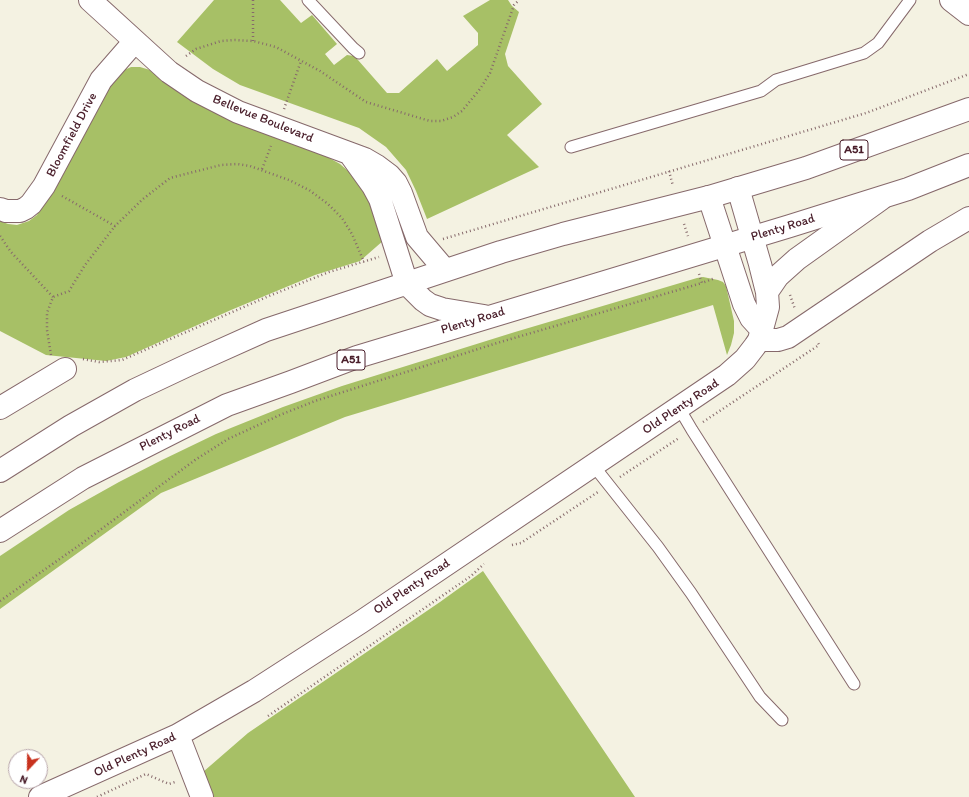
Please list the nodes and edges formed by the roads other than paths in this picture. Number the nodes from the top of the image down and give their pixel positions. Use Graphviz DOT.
graph roads {
  1 [pos="90,0"];
  2 [pos="308,0"];
  3 [pos="910,0"];
  4 [pos="950,0"];
  5 [pos="969,14"];
  6 [pos="135,41"];
  7 [pos="359,53"];
  8 [pos="969,109"];
  9 [pos="571,147"];
  10 [pos="349,153"];
  11 [pos="969,165"];
  12 [pos="738,188"];
  13 [pos="888,194"];
  14 [pos="709,198"];
  15 [pos="0,209"];
  16 [pos="969,218"];
  17 [pos="752,238"];
  18 [pos="726,245"];
  19 [pos="445,270"];
  20 [pos="408,284"];
  21 [pos="766,292"];
  22 [pos="489,316"];
  23 [pos="760,334"];
  24 [pos="62,359"];
  25 [pos="0,408"];
  26 [pos="679,408"];
  27 [pos="593,465"];
  28 [pos="0,471"];
  29 [pos="0,531"];
  30 [pos="854,684"];
  31 [pos="782,720"];
  32 [pos="178,735"];
  33 [pos="40,797"];
  34 [pos="202,797"];
  1 -- 6 [label="main road, Bellevue Boulevard"];
  2 -- 7 [label="lane"];
  3 -- 9 [label="lane"];
  4 -- 5 [label="main road"];
  6 -- 10 [label="main road, Bellevue Boulevard"];
  6 -- 15 [label="main road, Bloomfield Drive"];
  8 -- 12 [label="main road, A51"];
  10 -- 19 [label="main road, Bellevue Boulevard"];
  10 -- 20 [label="main road"];
  11 -- 13 [label="main road, Plenty Road / A51"];
  12 -- 14 [label="main road, A51"];
  12 -- 17 [label="main road, Old Plenty Road"];
  13 -- 17 [label="main road, Plenty Road / A51"];
  13 -- 21 [label="main road"];
  14 -- 18 [label="main road"];
  14 -- 19 [label="main road, A51"];
  16 -- 23 [label="main road"];
  17 -- 18 [label="main road, Plenty Road / A51"];
  17 -- 21 [label="main road, Old Plenty Road"];
  18 -- 22 [label="main road, Plenty Road / A51"];
  18 -- 23 [label="main road"];
  19 -- 20 [label="main road, A51"];
  20 -- 22 [label="main road"];
  20 -- 28 [label="main road, A51"];
  21 -- 23 [label="main road, Old Plenty Road"];
  22 -- 29 [label="main road, Plenty Road / A51"];
  23 -- 26 [label="main road, Old Plenty Road"];
  24 -- 25 [label="main road"];
  26 -- 27 [label="main road, Old Plenty Road"];
  26 -- 30 [label="lane"];
  27 -- 31 [label="lane"];
  27 -- 32 [label="main road, Old Plenty Road"];
  32 -- 33 [label="main road, Old Plenty Road"];
  32 -- 34 [label="main road"];
}
